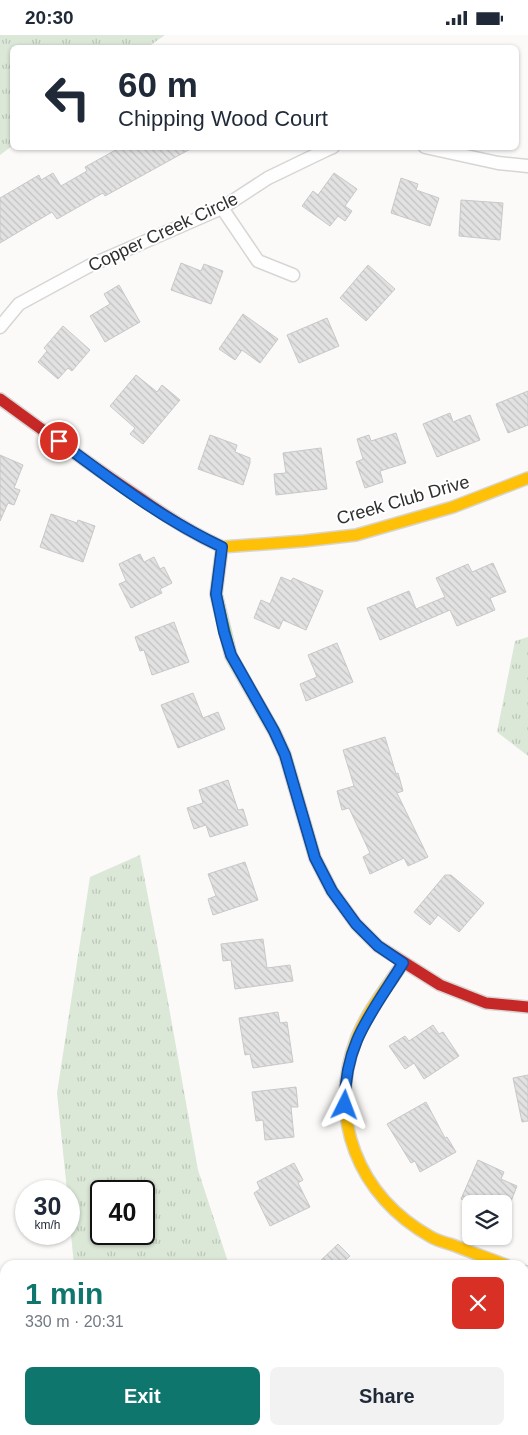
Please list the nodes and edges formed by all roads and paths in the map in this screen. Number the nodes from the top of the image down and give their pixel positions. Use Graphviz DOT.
graph roads {
  1 [pos="326,150"];
  2 [pos="439,150"];
  3 [pos="528,166"];
  4 [pos="222,208"];
  5 [pos="293,275"];
  6 [pos="0,327"];
  7 [pos="0,399"];
  8 [pos="528,479"];
  9 [pos="222,547"];
  10 [pos="403,963"];
  11 [pos="528,1007"];
  12 [pos="493,1260"];
  1 -- 4 [label="street, Copper Creek Circle"];
  2 -- 3 [label="street"];
  4 -- 5 [label="street"];
  4 -- 6 [label="street, Copper Creek Circle"];
  7 -- 9 [label="street, Creek Club Drive"];
  8 -- 9 [label="street, Creek Club Drive"];
  9 -- 10 [label="street"];
  10 -- 11 [label="street"];
  10 -- 12 [label="street"];
}
